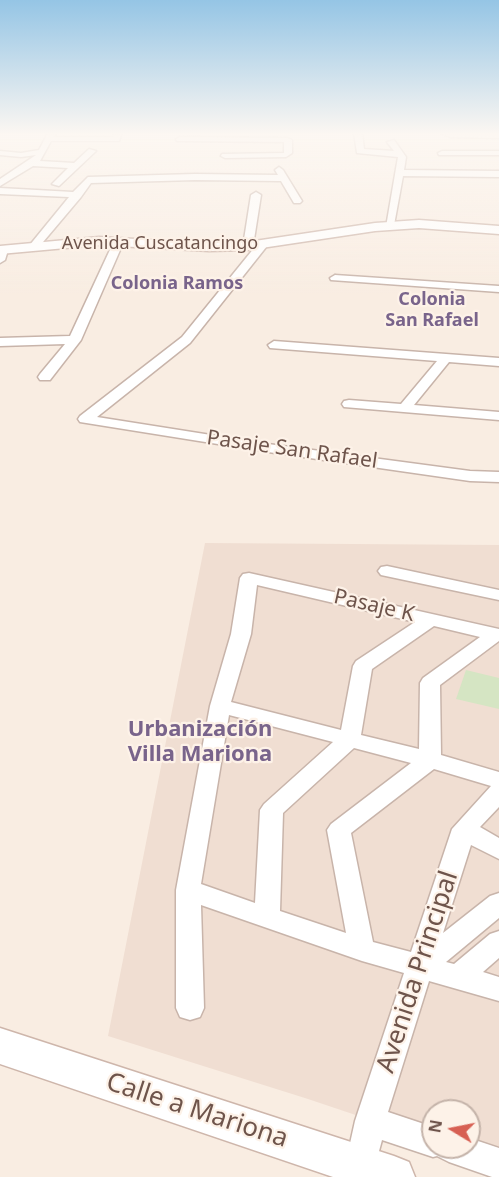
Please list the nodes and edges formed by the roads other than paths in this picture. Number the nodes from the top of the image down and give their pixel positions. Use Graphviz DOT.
graph roads {
  1 [pos="84,188"];
  2 [pos="289,188"];
  3 [pos="396,188"];
  4 [pos="0,191"];
  5 [pos="78,195"];
  6 [pos="256,195"];
  7 [pos="297,201"];
  8 [pos="389,225"];
  9 [pos="499,230"];
  10 [pos="118,241"];
  11 [pos="263,244"];
  12 [pos="34,246"];
  13 [pos="248,246"];
  14 [pos="1,253"];
  15 [pos="335,278"];
  16 [pos="499,289"];
  17 [pos="75,340"];
  18 [pos="0,342"];
  19 [pos="274,345"];
  20 [pos="446,358"];
  21 [pos="499,362"];
  22 [pos="45,377"];
  23 [pos="349,404"];
  24 [pos="404,409"];
  25 [pos="499,416"];
  26 [pos="499,477"];
  27 [pos="387,571"];
  28 [pos="499,595"];
  29 [pos="432,619"];
  30 [pos="498,634"];
  31 [pos="220,706"];
  32 [pos="350,739"];
  33 [pos="430,759"];
  34 [pos="499,780"];
  35 [pos="499,792"];
  36 [pos="464,829"];
  37 [pos="499,850"];
  38 [pos="188,890"];
  39 [pos="499,903"];
  40 [pos="267,916"];
  41 [pos="499,942"];
  42 [pos="362,950"];
  43 [pos="420,968"];
  44 [pos="460,976"];
  45 [pos="499,989"];
  46 [pos="190,1008"];
  47 [pos="0,1046"];
  48 [pos="370,1121"];
  49 [pos="421,1138"];
  50 [pos="481,1158"];
  51 [pos="499,1164"];
  52 [pos="377,1172"];
  1 -- 5 [label="street"];
  2 -- 7 [label="street"];
  3 -- 8 [label="street"];
  4 -- 5 [label="street"];
  5 -- 12 [label="street"];
  6 -- 13 [label="street"];
  8 -- 9 [label="street, Avenida Cuscatancingo"];
  8 -- 11 [label="street, Avenida Cuscatancingo"];
  10 -- 12 [label="street, Avenida Cuscatancingo"];
  10 -- 13 [label="street, Avenida Cuscatancingo"];
  10 -- 17 [label="street"];
  11 -- 13 [label="street, Avenida Cuscatancingo"];
  11 -- 26 [label="street, Pasaje San Rafael"];
  12 -- 14 [label="street, Avenida Cuscatancingo"];
  15 -- 16 [label="street"];
  17 -- 18 [label="street"];
  17 -- 22 [label="street"];
  19 -- 20 [label="street"];
  20 -- 21 [label="street"];
  20 -- 24 [label="street"];
  23 -- 24 [label="street"];
  24 -- 25 [label="street"];
  27 -- 28 [label="street"];
  29 -- 30 [label="street, Pasaje K"];
  29 -- 31 [label="street, Pasaje K"];
  29 -- 32 [label="street"];
  30 -- 33 [label="street"];
  31 -- 32 [label="street"];
  31 -- 38 [label="street"];
  32 -- 33 [label="street"];
  32 -- 40 [label="street"];
  33 -- 34 [label="street"];
  33 -- 42 [label="street"];
  35 -- 36 [label="street, Avenida Principal"];
  36 -- 37 [label="street"];
  36 -- 43 [label="street, Avenida Principal"];
  38 -- 40 [label="street"];
  38 -- 46 [label="street"];
  39 -- 43 [label="street"];
  40 -- 42 [label="street"];
  41 -- 44 [label="street"];
  42 -- 43 [label="street"];
  43 -- 44 [label="street"];
  43 -- 48 [label="street, Avenida Principal"];
  44 -- 45 [label="street"];
  47 -- 52 [label="street, Calle a Mariona"];
  48 -- 49 [label="street"];
  48 -- 52 [label="street, Avenida Principal"];
  50 -- 51 [label="street"];
}
